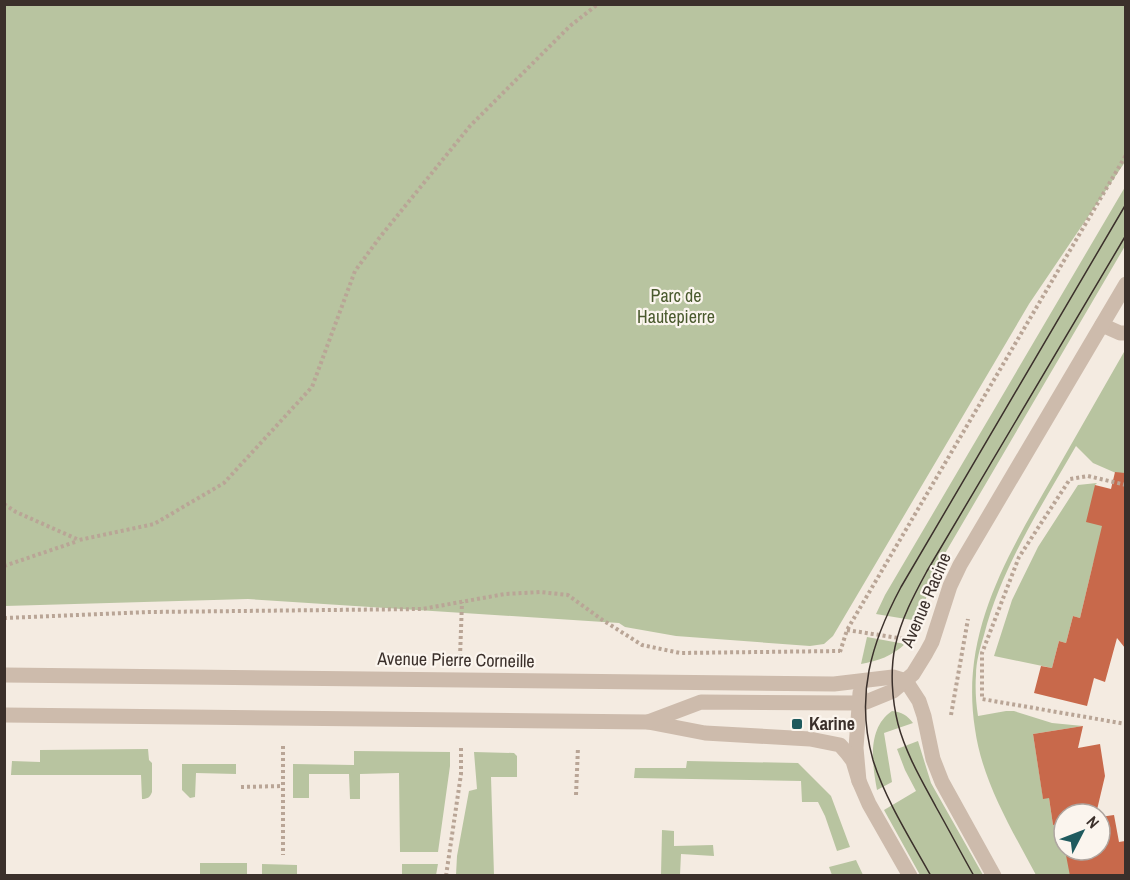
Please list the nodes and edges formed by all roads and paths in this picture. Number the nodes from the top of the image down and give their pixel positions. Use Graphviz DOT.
graph roads {
  1 [pos="598,4"];
  2 [pos="1125,155"];
  3 [pos="1125,284"];
  4 [pos="1102,325"];
  5 [pos="1125,333"];
  6 [pos="1125,484"];
  7 [pos="4,504"];
  8 [pos="79,540"];
  9 [pos="4,566"];
  10 [pos="970,611"];
  11 [pos="4,618"];
  12 [pos="4,675"];
  13 [pos="861,681"];
  14 [pos="906,681"];
  15 [pos="858,703"];
  16 [pos="4,714"];
  17 [pos="648,722"];
  18 [pos="1125,724"];
  19 [pos="950,726"];
  20 [pos="283,746"];
  21 [pos="461,747"];
  22 [pos="578,747"];
  23 [pos="860,781"];
  24 [pos="283,786"];
  25 [pos="241,787"];
  26 [pos="576,795"];
  27 [pos="283,855"];
  28 [pos="446,876"];
  29 [pos="910,876"];
  30 [pos="994,876"];
  1 -- 8 [label="path"];
  2 -- 11 [label="path"];
  3 -- 4 [label="street, Avenue Racine"];
  4 -- 5 [label="street"];
  4 -- 14 [label="street, Avenue Racine"];
  6 -- 18 [label="path"];
  7 -- 8 [label="path"];
  8 -- 9 [label="path"];
  10 -- 19 [label="path"];
  12 -- 13 [label="street, Avenue Pierre Corneille"];
  13 -- 14 [label="street, Avenue Pierre Corneille"];
  13 -- 15 [label="street"];
  14 -- 15 [label="street"];
  14 -- 30 [label="street"];
  15 -- 17 [label="street"];
  15 -- 23 [label="street"];
  16 -- 17 [label="street"];
  17 -- 23 [label="street"];
  20 -- 24 [label="path"];
  21 -- 28 [label="path"];
  22 -- 26 [label="path"];
  23 -- 29 [label="street"];
  24 -- 25 [label="path"];
  24 -- 27 [label="path"];
}
